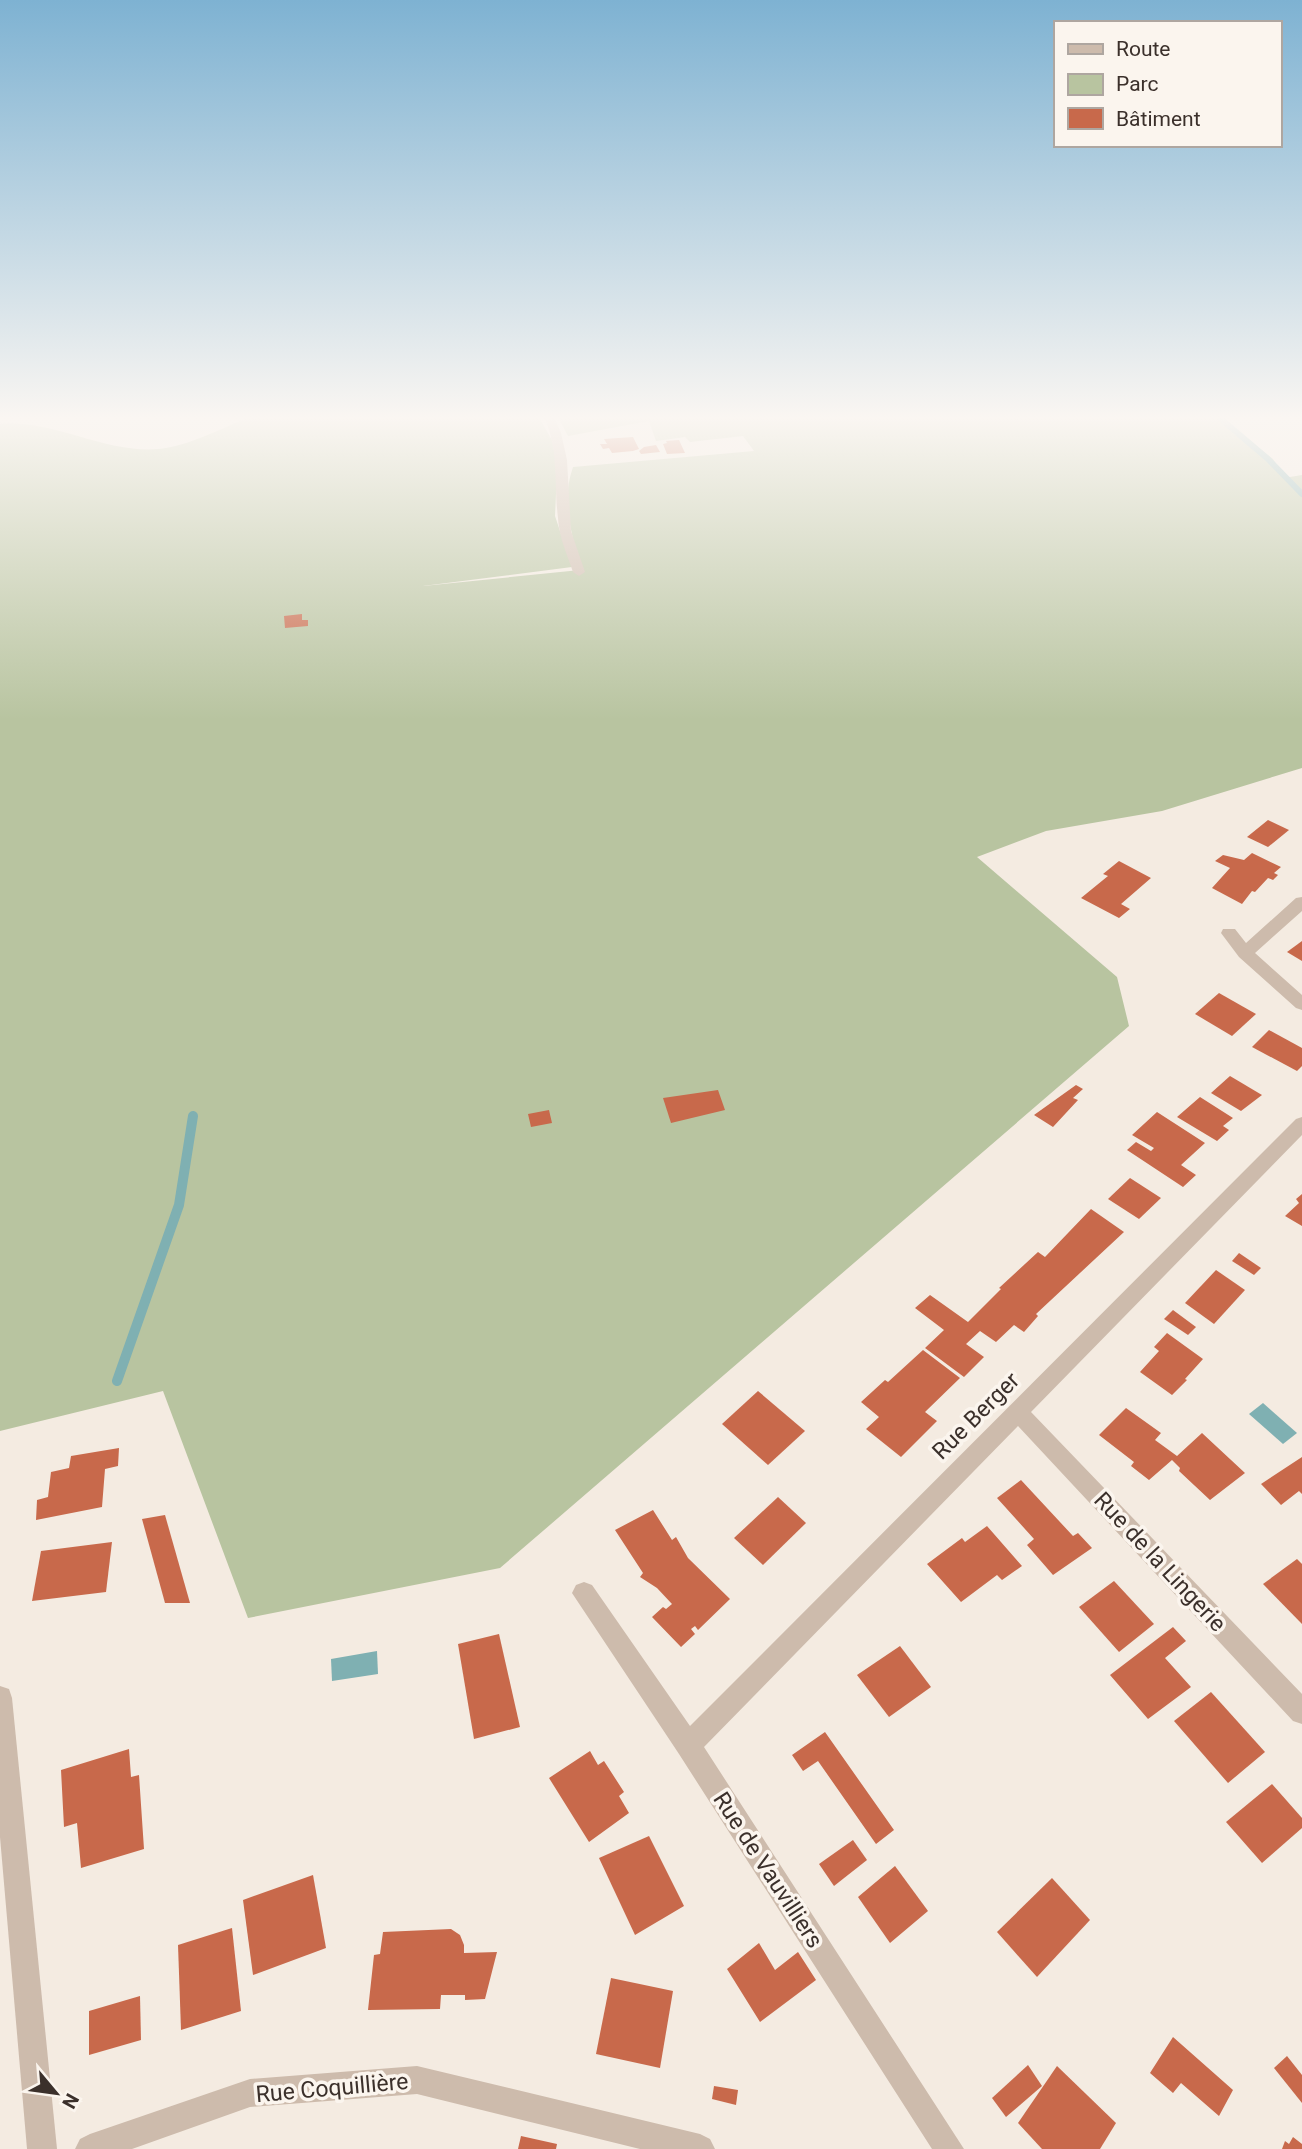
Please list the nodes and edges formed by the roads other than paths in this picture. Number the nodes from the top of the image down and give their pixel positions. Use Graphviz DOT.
graph roads {
  1 [pos="565,519"];
  2 [pos="579,572"];
  3 [pos="1302,902"];
  4 [pos="1229,933"];
  5 [pos="1245,953"];
  6 [pos="1302,1004"];
  7 [pos="1302,1124"];
  8 [pos="1018,1412"];
  9 [pos="584,1593"];
  10 [pos="0,1698"];
  11 [pos="1302,1712"];
  12 [pos="688,1745"];
  13 [pos="42,2149"];
  14 [pos="90,2149"];
  15 [pos="700,2149"];
  16 [pos="949,2149"];
  1 -- 2 [label="street"];
  3 -- 5 [label="street"];
  4 -- 5 [label="street"];
  5 -- 6 [label="street"];
  7 -- 8 [label="street, Rue Berger"];
  8 -- 11 [label="street, Rue de la Lingerie"];
  8 -- 12 [label="street, Rue Berger"];
  9 -- 12 [label="street, Rue de Vauvilliers"];
  10 -- 13 [label="street"];
  12 -- 16 [label="street, Rue de Vauvilliers"];
  14 -- 15 [label="street, Rue Coquillière"];
}
